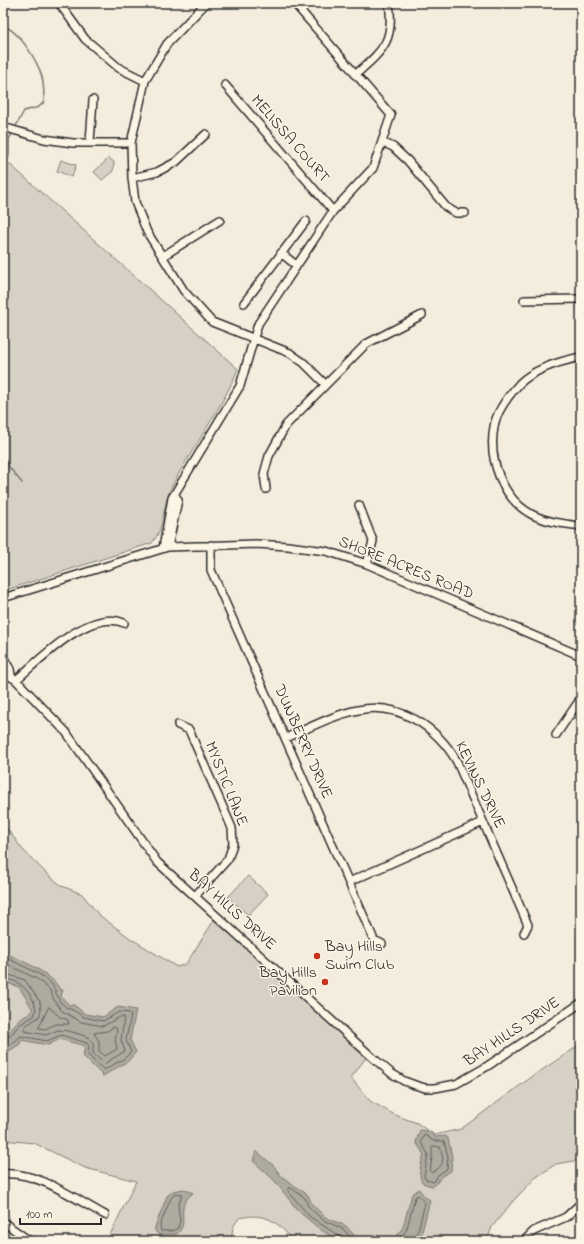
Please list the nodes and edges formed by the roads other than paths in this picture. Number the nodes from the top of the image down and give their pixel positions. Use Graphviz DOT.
graph roads {
  1 [pos="59,3"];
  2 [pos="206,3"];
  3 [pos="294,3"];
  4 [pos="389,3"];
  5 [pos="355,75"];
  6 [pos="145,81"];
  7 [pos="226,86"];
  8 [pos="93,100"];
  9 [pos="3,127"];
  10 [pos="206,134"];
  11 [pos="90,142"];
  12 [pos="382,142"];
  13 [pos="131,143"];
  14 [pos="132,178"];
  15 [pos="333,211"];
  16 [pos="465,213"];
  17 [pos="220,220"];
  18 [pos="306,222"];
  19 [pos="281,253"];
  20 [pos="163,256"];
  21 [pos="296,265"];
  22 [pos="581,299"];
  23 [pos="524,300"];
  24 [pos="244,303"];
  25 [pos="422,315"];
  26 [pos="254,338"];
  27 [pos="581,356"];
  28 [pos="325,384"];
  29 [pos="266,489"];
  30 [pos="359,505"];
  31 [pos="581,526"];
  32 [pos="211,545"];
  33 [pos="166,547"];
  34 [pos="366,564"];
  35 [pos="3,598"];
  36 [pos="124,623"];
  37 [pos="581,656"];
  38 [pos="3,658"];
  39 [pos="3,672"];
  40 [pos="13,678"];
  41 [pos="581,698"];
  42 [pos="178,725"];
  43 [pos="556,735"];
  44 [pos="286,738"];
  45 [pos="483,822"];
  46 [pos="349,882"];
  47 [pos="195,896"];
  48 [pos="524,933"];
  49 [pos="382,944"];
  50 [pos="581,1003"];
  51 [pos="3,1174"];
  52 [pos="581,1203"];
  53 [pos="105,1215"];
  54 [pos="3,1222"];
  55 [pos="30,1241"];
  56 [pos="524,1241"];
  1 -- 6 [label="street"];
  2 -- 6 [label="street"];
  3 -- 5 [label="street"];
  4 -- 5 [label="street"];
  5 -- 12 [label="street"];
  6 -- 13 [label="street"];
  7 -- 15 [label="street, MELISSA COURT"];
  8 -- 11 [label="street"];
  9 -- 11 [label="street"];
  10 -- 14 [label="street"];
  11 -- 13 [label="street"];
  12 -- 15 [label="street"];
  12 -- 16 [label="street"];
  13 -- 14 [label="street"];
  14 -- 20 [label="street"];
  15 -- 21 [label="street"];
  17 -- 20 [label="street"];
  18 -- 19 [label="street"];
  19 -- 21 [label="street"];
  19 -- 24 [label="street"];
  20 -- 26 [label="street"];
  21 -- 26 [label="street"];
  22 -- 23 [label="street"];
  25 -- 28 [label="street"];
  26 -- 28 [label="street"];
  26 -- 33 [label="street"];
  27 -- 31 [label="street"];
  28 -- 29 [label="street"];
  30 -- 34 [label="street"];
  32 -- 33 [label="street, SHORE ACRES ROAD"];
  32 -- 34 [label="street, SHORE ACRES ROAD"];
  32 -- 44 [label="street, DUNBERRY DRIVE"];
  33 -- 35 [label="street, SHORE ACRES ROAD"];
  34 -- 37 [label="street, SHORE ACRES ROAD"];
  36 -- 40 [label="street"];
  38 -- 40 [label="street, BAY HILLS DRIVE"];
  39 -- 40 [label="street, BAY HILLS DRIVE"];
  40 -- 47 [label="street, BAY HILLS DRIVE"];
  41 -- 43 [label="street"];
  42 -- 47 [label="street, MYSTIC LANE"];
  44 -- 45 [label="street, KEVINS DRIVE"];
  44 -- 46 [label="street, DUNBERRY DRIVE"];
  45 -- 46 [label="street"];
  45 -- 48 [label="street, KEVINS DRIVE"];
  46 -- 49 [label="street, DUNBERRY DRIVE"];
  47 -- 50 [label="street, BAY HILLS DRIVE"];
  51 -- 53 [label="street"];
  52 -- 56 [label="street"];
  54 -- 55 [label="street"];
}
